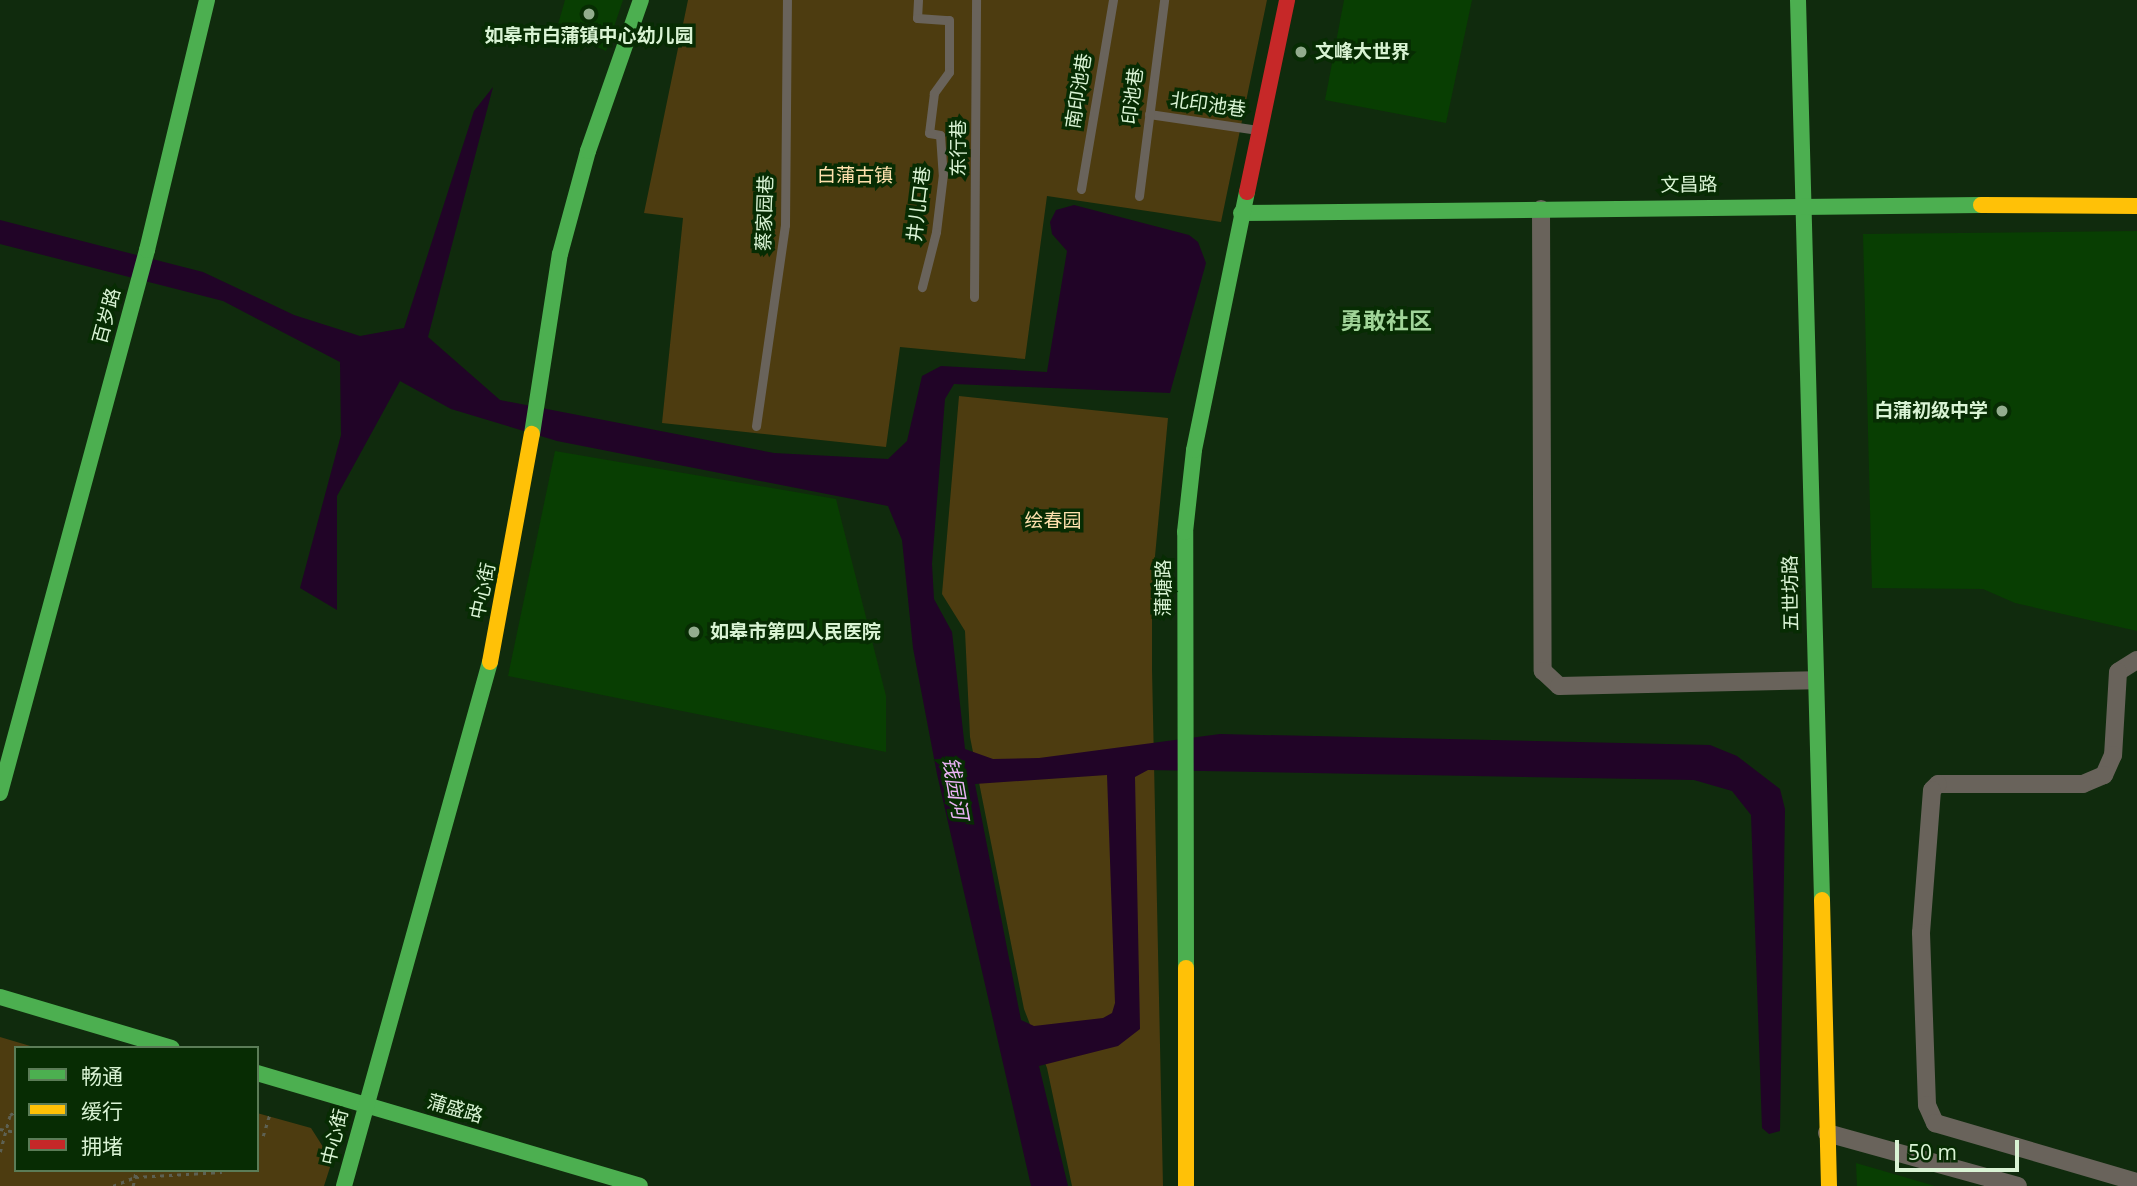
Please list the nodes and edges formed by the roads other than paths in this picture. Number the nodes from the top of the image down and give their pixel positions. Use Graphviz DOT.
graph roads {
  1 [pos="207,0"];
  2 [pos="641,0"];
  3 [pos="788,0"];
  4 [pos="918,0"];
  5 [pos="976,0"];
  6 [pos="1113,0"];
  7 [pos="1164,0"];
  8 [pos="1287,0"];
  9 [pos="1798,0"];
  10 [pos="1149,114"];
  11 [pos="1262,131"];
  12 [pos="1081,189"];
  13 [pos="1139,196"];
  14 [pos="1805,204"];
  15 [pos="2137,206"];
  16 [pos="1541,209"];
  17 [pos="1241,214"];
  18 [pos="922,287"];
  19 [pos="974,296"];
  20 [pos="756,426"];
  21 [pos="38,641"];
  22 [pos="2137,660"];
  23 [pos="1814,680"];
  24 [pos="0,739"];
  25 [pos="0,793"];
  26 [pos="0,997"];
  27 [pos="0,1014"];
  28 [pos="107,1046"];
  29 [pos="165,1046"];
  30 [pos="259,1074"];
  31 [pos="259,1090"];
  32 [pos="363,1112"];
  33 [pos="1827,1133"];
  34 [pos="2137,1182"];
  35 [pos="344,1186"];
  36 [pos="587,1186"];
  37 [pos="640,1186"];
  38 [pos="1186,1186"];
  39 [pos="1829,1186"];
  40 [pos="2018,1186"];
  1 -- 21 [label="street, 百岁路"];
  2 -- 32 [label="street, 中心街"];
  3 -- 20 [label="lane, 蔡家园巷"];
  4 -- 18 [label="lane, 井儿口巷"];
  5 -- 19 [label="lane, 东行巷"];
  6 -- 12 [label="lane, 南印池巷"];
  7 -- 10 [label="lane, 印池巷"];
  8 -- 11 [label="street, 蒲塘路"];
  9 -- 14 [label="street, 五世坊路"];
  10 -- 11 [label="lane, 北印池巷"];
  10 -- 13 [label="lane, 印池巷"];
  11 -- 17 [label="street, 蒲塘路"];
  14 -- 15 [label="street, 文昌路"];
  14 -- 16 [label="street, 文昌路"];
  14 -- 23 [label="street, 五世坊路"];
  16 -- 17 [label="street, 文昌路"];
  16 -- 23 [label="street"];
  17 -- 38 [label="street, 蒲塘路"];
  21 -- 24 [label="street, 百岁路"];
  21 -- 25 [label="street, 百岁路"];
  22 -- 34 [label="street"];
  23 -- 33 [label="street, 五世坊路"];
  26 -- 29 [label="street"];
  27 -- 28 [label="street"];
  30 -- 32 [label="street, 蒲盛路"];
  31 -- 32 [label="street, 蒲盛路"];
  32 -- 35 [label="street, 中心街"];
  32 -- 36 [label="street, 蒲盛路"];
  32 -- 37 [label="street, 蒲盛路"];
  33 -- 39 [label="street, 五世坊路"];
  33 -- 40 [label="street"];
}
